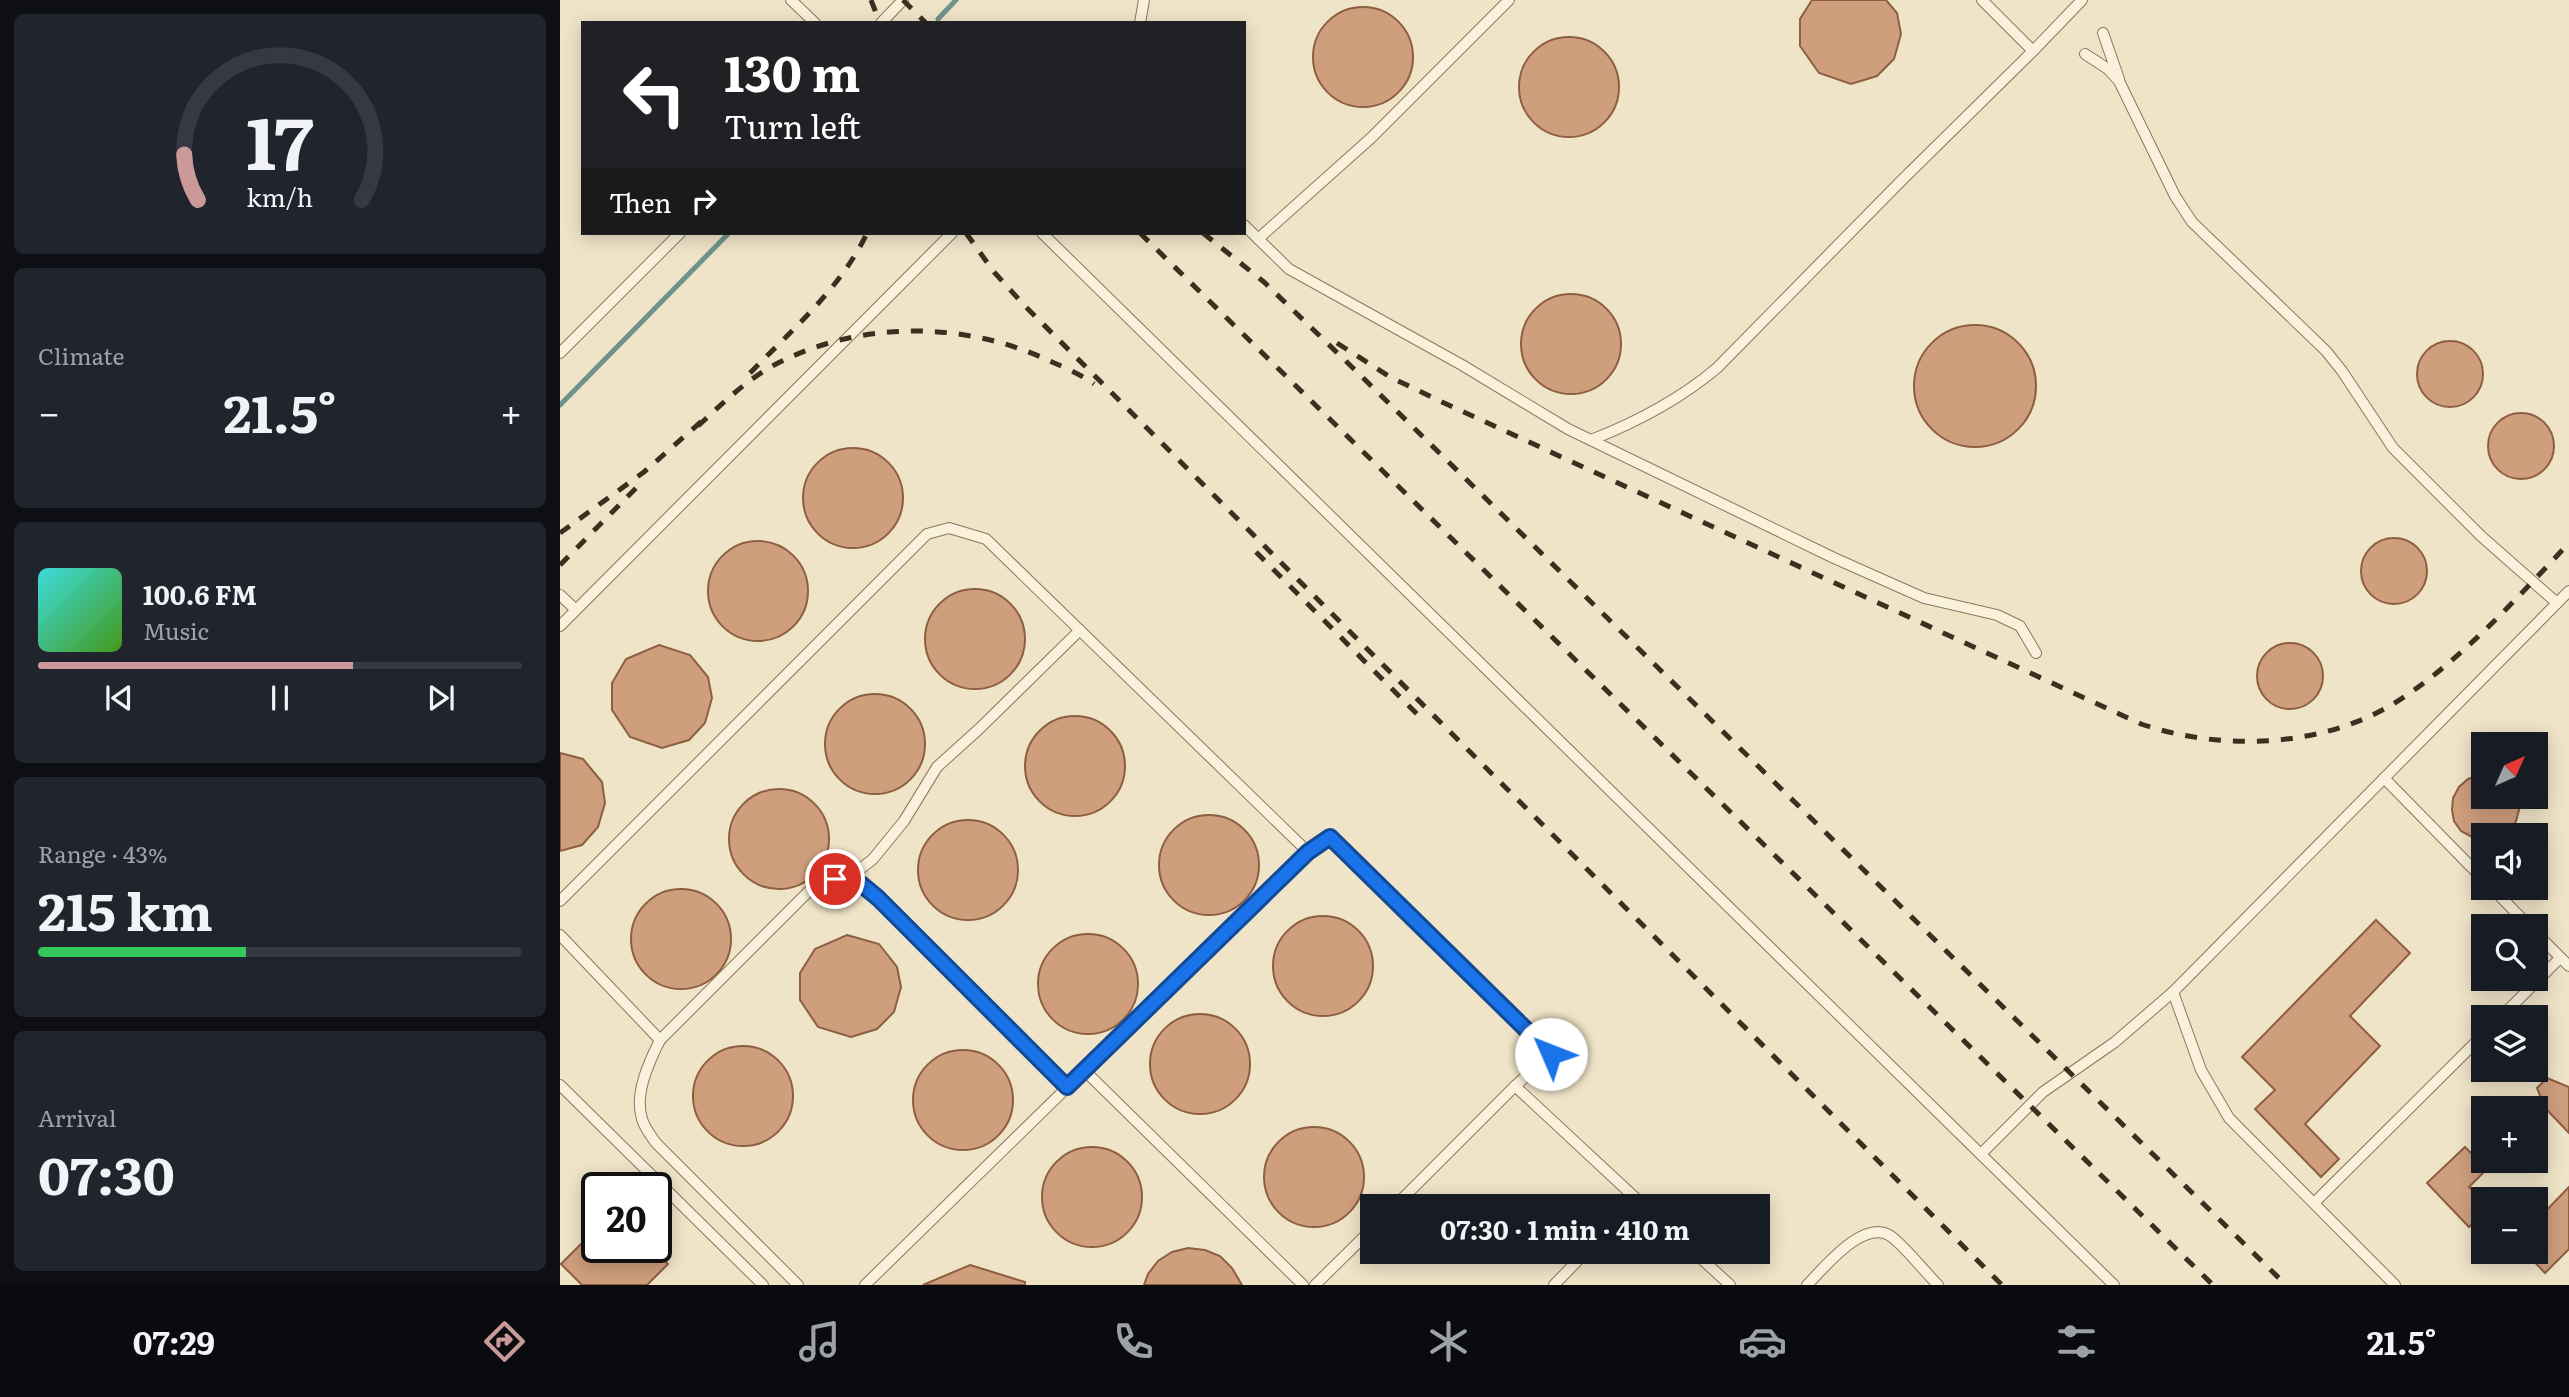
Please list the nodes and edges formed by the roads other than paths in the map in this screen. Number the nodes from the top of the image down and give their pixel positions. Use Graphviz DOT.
graph roads {
  1 [pos="792,0"];
  2 [pos="903,0"];
  3 [pos="1144,0"];
  4 [pos="1510,0"];
  5 [pos="1982,0"];
  6 [pos="2082,0"];
  7 [pos="813,21"];
  8 [pos="883,21"];
  9 [pos="1140,21"];
  10 [pos="2103,33"];
  11 [pos="2033,51"];
  12 [pos="2085,54"];
  13 [pos="2119,80"];
  14 [pos="1246,227"];
  15 [pos="678,235"];
  16 [pos="950,235"];
  17 [pos="1044,235"];
  18 [pos="1258,239"];
  19 [pos="560,354"];
  20 [pos="1591,440"];
  21 [pos="2569,591"];
  22 [pos="560,595"];
  23 [pos="2557,603"];
  24 [pos="576,610"];
  25 [pos="560,626"];
  26 [pos="1080,630"];
  27 [pos="2036,653"];
  28 [pos="2384,778"];
  29 [pos="1308,852"];
  30 [pos="2471,867"];
  31 [pos="845,881"];
  32 [pos="2504,900"];
  33 [pos="560,901"];
  34 [pos="2517,914"];
  35 [pos="560,935"];
  36 [pos="2548,946"];
  37 [pos="2560,958"];
  38 [pos="2569,966"];
  39 [pos="2172,992"];
  40 [pos="2513,1005"];
  41 [pos="660,1040"];
  42 [pos="2471,1047"];
  43 [pos="1084,1070"];
  44 [pos="560,1085"];
  45 [pos="1516,1086"];
  46 [pos="1067,1087"];
  47 [pos="1981,1154"];
  48 [pos="1407,1194"];
  49 [pos="1628,1194"];
  50 [pos="2314,1203"];
  51 [pos="1360,1241"];
  52 [pos="1575,1264"];
  53 [pos="1707,1264"];
  54 [pos="763,1285"];
  55 [pos="798,1285"];
  56 [pos="865,1285"];
  57 [pos="1303,1285"];
  58 [pos="1315,1285"];
  59 [pos="1555,1285"];
  60 [pos="1730,1285"];
  61 [pos="1807,1285"];
  62 [pos="1938,1285"];
  63 [pos="2114,1285"];
  64 [pos="2395,1285"];
  1 -- 7 [label="lane"];
  2 -- 8 [label="lane"];
  3 -- 9 [label="lane"];
  4 -- 18 [label="lane"];
  5 -- 11 [label="lane"];
  6 -- 11 [label="lane"];
  10 -- 13 [label="lane"];
  11 -- 20 [label="lane"];
  12 -- 13 [label="lane"];
  13 -- 23 [label="lane"];
  14 -- 18 [label="lane"];
  15 -- 19 [label="lane"];
  16 -- 24 [label="lane"];
  17 -- 47 [label="lane"];
  18 -- 20 [label="lane"];
  20 -- 27 [label="lane"];
  21 -- 23 [label="lane"];
  22 -- 24 [label="lane"];
  23 -- 28 [label="lane"];
  24 -- 25 [label="lane"];
  26 -- 29 [label="lane"];
  26 -- 31 [label="lane"];
  26 -- 33 [label="lane"];
  28 -- 30 [label="lane"];
  28 -- 39 [label="lane"];
  29 -- 43 [label="lane"];
  29 -- 45 [label="lane"];
  31 -- 41 [label="lane"];
  31 -- 46 [label="lane"];
  32 -- 34 [label="lane"];
  35 -- 41 [label="lane"];
  36 -- 37 [label="lane"];
  37 -- 38 [label="lane"];
  37 -- 40 [label="lane"];
  39 -- 47 [label="lane"];
  39 -- 50 [label="lane"];
  41 -- 55 [label="lane"];
  42 -- 50 [label="lane"];
  43 -- 46 [label="lane"];
  43 -- 57 [label="lane"];
  44 -- 54 [label="lane"];
  45 -- 48 [label="lane"];
  45 -- 49 [label="lane"];
  46 -- 56 [label="lane"];
  47 -- 63 [label="lane"];
  50 -- 64 [label="lane"];
  51 -- 58 [label="lane"];
  52 -- 59 [label="lane"];
  53 -- 60 [label="lane"];
  61 -- 62 [label="lane"];
}
